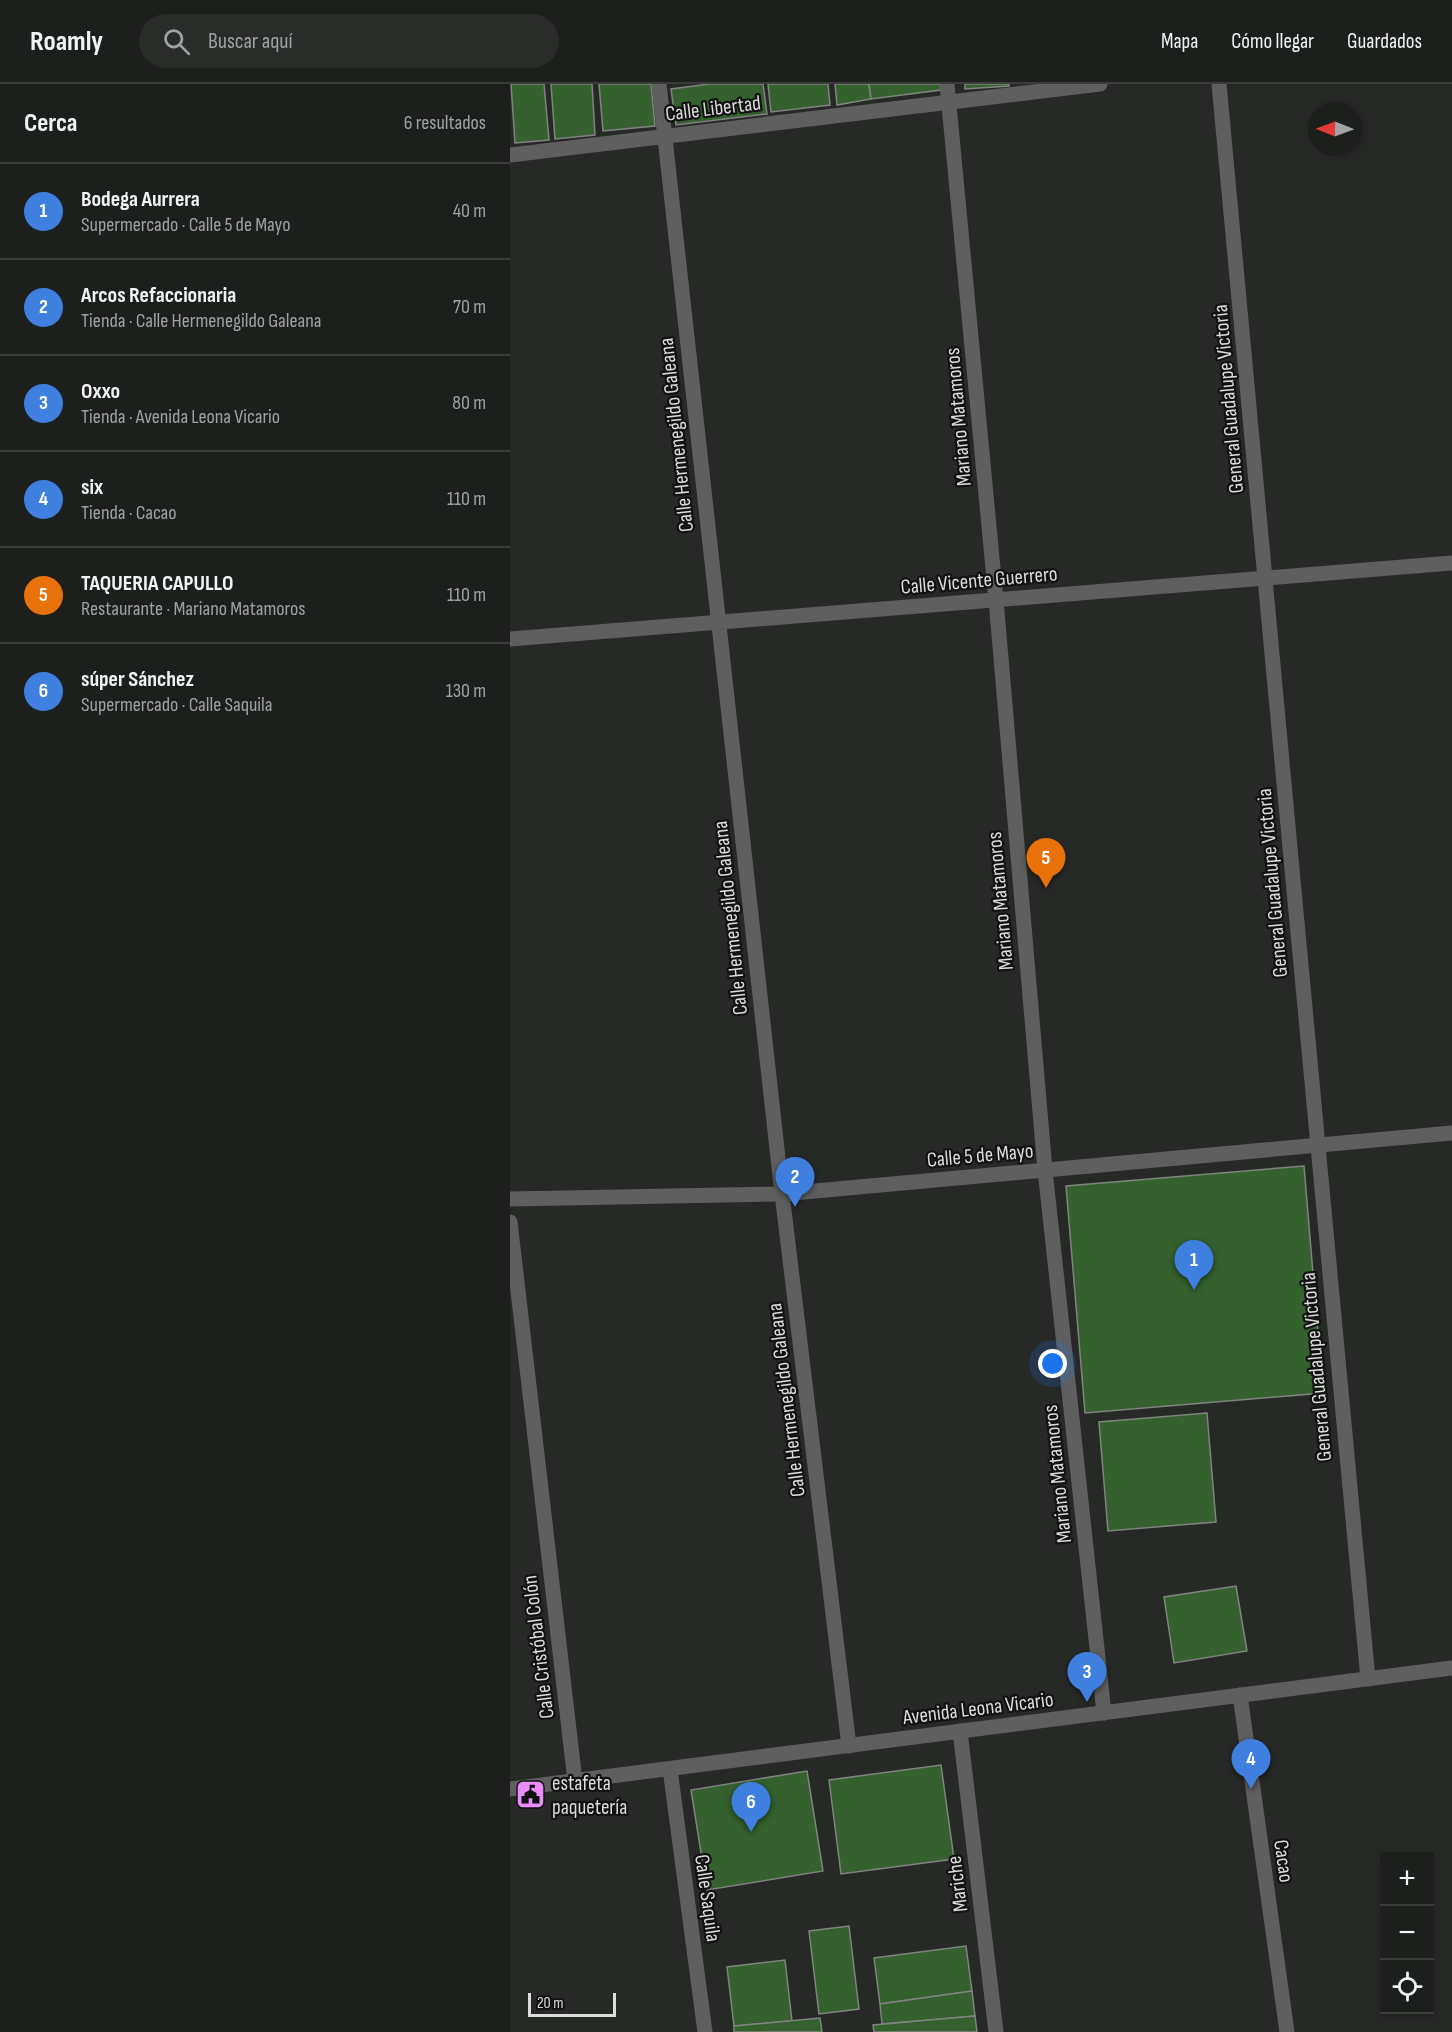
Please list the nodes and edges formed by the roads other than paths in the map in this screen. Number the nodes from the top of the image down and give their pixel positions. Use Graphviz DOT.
graph roads {
  1 [pos="659,84"];
  2 [pos="947,84"];
  3 [pos="1100,84"];
  4 [pos="1219,84"];
  5 [pos="949,102"];
  6 [pos="663,135"];
  7 [pos="510,155"];
  8 [pos="1452,562"];
  9 [pos="1266,578"];
  10 [pos="996,600"];
  11 [pos="718,622"];
  12 [pos="510,639"];
  13 [pos="1452,1133"];
  14 [pos="1316,1145"];
  15 [pos="1044,1170"];
  16 [pos="782,1194"];
  17 [pos="510,1199"];
  18 [pos="510,1222"];
  19 [pos="1452,1668"];
  20 [pos="1368,1679"];
  21 [pos="1240,1695"];
  22 [pos="1104,1713"];
  23 [pos="960,1731"];
  24 [pos="849,1746"];
  25 [pos="670,1769"];
  26 [pos="575,1781"];
  27 [pos="510,1790"];
  28 [pos="705,2032"];
  29 [pos="996,2032"];
  30 [pos="1287,2032"];
  1 -- 6 [label="street, Calle Hermenegildo Galeana"];
  2 -- 5 [label="street, Mariano Matamoros"];
  3 -- 5 [label="street, Calle Libertad"];
  4 -- 9 [label="street, General Guadalupe Victoria"];
  5 -- 6 [label="street, Calle Libertad"];
  5 -- 10 [label="street, Mariano Matamoros"];
  6 -- 7 [label="street, Calle Libertad"];
  6 -- 11 [label="street, Calle Hermenegildo Galeana"];
  8 -- 9 [label="street, Calle Vicente Guerrero"];
  9 -- 10 [label="street, Calle Vicente Guerrero"];
  9 -- 14 [label="street, General Guadalupe Victoria"];
  10 -- 11 [label="street, Calle Vicente Guerrero"];
  10 -- 15 [label="street, Mariano Matamoros"];
  11 -- 12 [label="street, Calle Vicente Guerrero"];
  11 -- 16 [label="street, Calle Hermenegildo Galeana"];
  13 -- 14 [label="street, Calle 5 de Mayo"];
  14 -- 15 [label="street, Calle 5 de Mayo"];
  14 -- 20 [label="street, General Guadalupe Victoria"];
  15 -- 16 [label="street, Calle 5 de Mayo"];
  15 -- 22 [label="street, Mariano Matamoros"];
  16 -- 17 [label="street, Calle 5 de Mayo"];
  16 -- 24 [label="street, Calle Hermenegildo Galeana"];
  18 -- 26 [label="street, Calle Cristóbal Colón"];
  19 -- 20 [label="street, Avenida Leona Vicario"];
  20 -- 21 [label="street, Avenida Leona Vicario"];
  21 -- 22 [label="street, Avenida Leona Vicario"];
  21 -- 30 [label="street, Cacao"];
  22 -- 23 [label="street, Avenida Leona Vicario"];
  23 -- 24 [label="street, Avenida Leona Vicario"];
  23 -- 29 [label="street, Mariche"];
  24 -- 25 [label="street, Avenida Leona Vicario"];
  25 -- 26 [label="street, Avenida Leona Vicario"];
  25 -- 28 [label="street, Calle Saquila"];
  26 -- 27 [label="street, Avenida Leona Vicario"];
}
